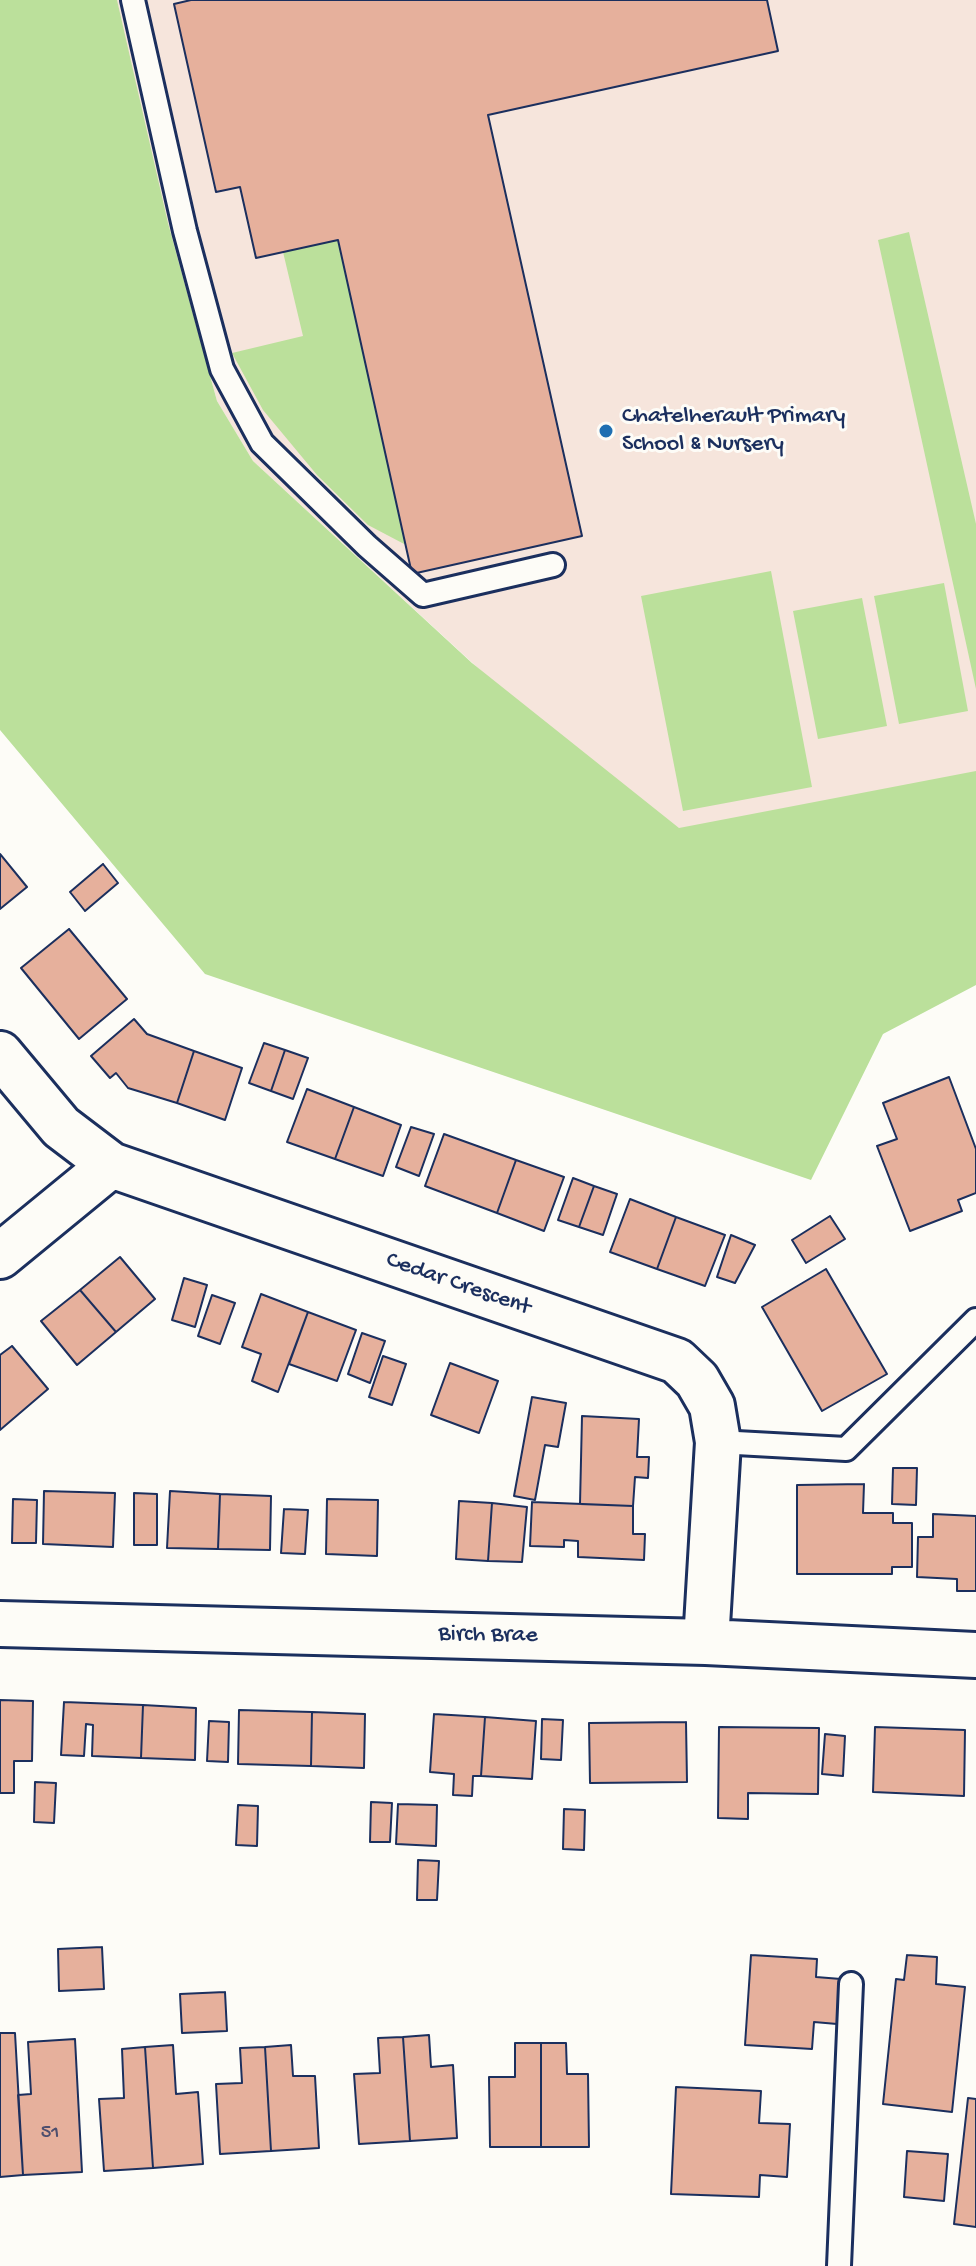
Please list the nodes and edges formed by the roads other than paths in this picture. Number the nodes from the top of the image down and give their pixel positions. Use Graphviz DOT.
graph roads {
  1 [pos="133,0"];
  2 [pos="553,565"];
  3 [pos="0,1054"];
  4 [pos="111,1165"];
  5 [pos="0,1256"];
  6 [pos="976,1320"];
  7 [pos="718,1442"];
  8 [pos="0,1624"];
  9 [pos="706,1642"];
  10 [pos="976,1655"];
  11 [pos="851,1984"];
  12 [pos="839,2266"];
  1 -- 2 [label="lane"];
  3 -- 4 [label="street, Cedar Crescent"];
  4 -- 5 [label="street"];
  4 -- 7 [label="street, Cedar Crescent"];
  6 -- 7 [label="lane"];
  7 -- 9 [label="street, Cedar Crescent"];
  8 -- 9 [label="street, Birch Brae"];
  9 -- 10 [label="street, Birch Brae"];
  11 -- 12 [label="lane"];
}
